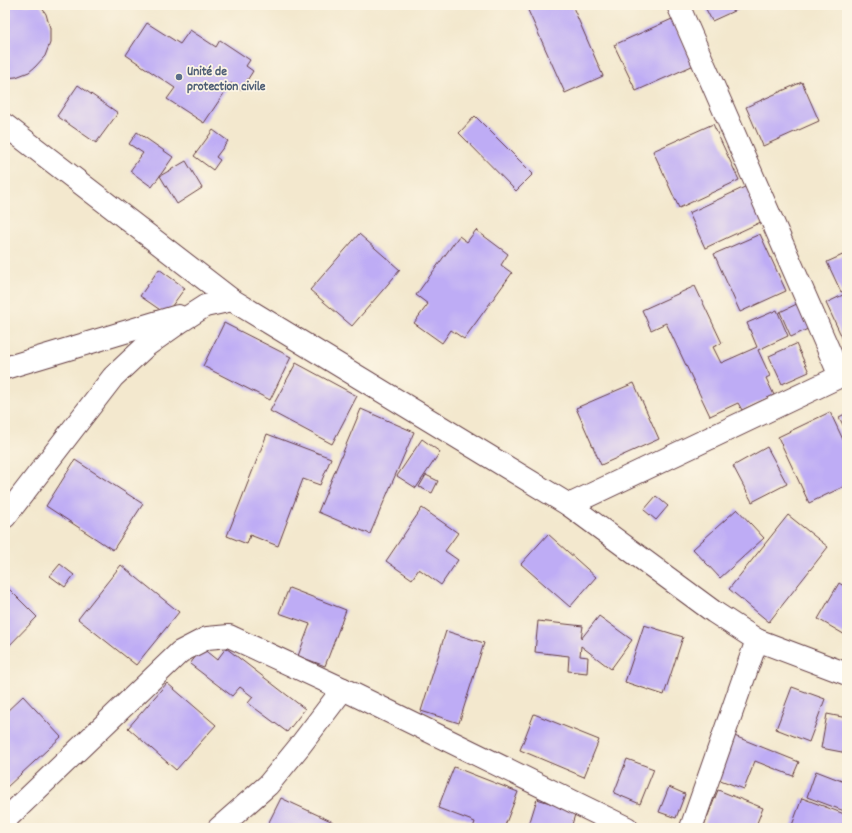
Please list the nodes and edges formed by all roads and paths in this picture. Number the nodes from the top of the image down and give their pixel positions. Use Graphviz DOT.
graph roads {
  1 [pos="678,5"];
  2 [pos="5,125"];
  3 [pos="232,300"];
  4 [pos="198,310"];
  5 [pos="5,368"];
  6 [pos="844,374"];
  7 [pos="569,505"];
  8 [pos="5,517"];
  9 [pos="757,640"];
  10 [pos="847,674"];
  11 [pos="343,689"];
  12 [pos="5,820"];
  13 [pos="219,828"];
  14 [pos="627,828"];
  15 [pos="691,828"];
  1 -- 6 [label="street"];
  2 -- 3 [label="street"];
  3 -- 4 [label="street"];
  3 -- 7 [label="street"];
  4 -- 5 [label="street"];
  4 -- 8 [label="street"];
  6 -- 7 [label="street"];
  7 -- 9 [label="street"];
  9 -- 10 [label="street"];
  9 -- 15 [label="street"];
  11 -- 12 [label="street"];
  11 -- 13 [label="street"];
  11 -- 14 [label="street"];
}
